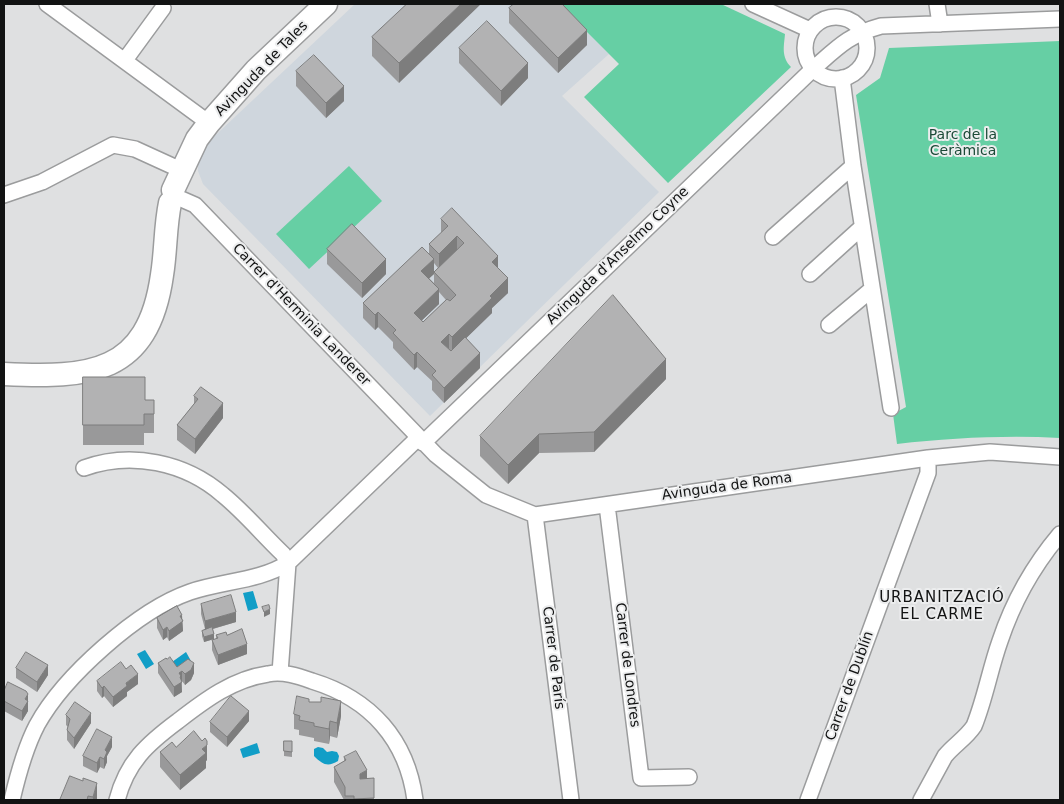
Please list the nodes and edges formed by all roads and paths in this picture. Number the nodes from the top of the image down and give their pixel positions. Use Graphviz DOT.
graph roads {
  1 [pos="47,4"];
  2 [pos="326,4"];
  3 [pos="753,4"];
  4 [pos="937,4"];
  5 [pos="163,8"];
  6 [pos="1060,19"];
  7 [pos="940,24"];
  8 [pos="810,30"];
  9 [pos="862,31"];
  10 [pos="125,60"];
  11 [pos="813,70"];
  12 [pos="842,78"];
  13 [pos="209,123"];
  14 [pos="853,166"];
  15 [pos="176,190"];
  16 [pos="4,195"];
  17 [pos="862,227"];
  18 [pos="774,237"];
  19 [pos="810,274"];
  20 [pos="872,289"];
  21 [pos="829,325"];
  22 [pos="4,374"];
  23 [pos="891,408"];
  24 [pos="421,440"];
  25 [pos="1060,456"];
  26 [pos="928,458"];
  27 [pos="84,468"];
  28 [pos="606,505"];
  29 [pos="535,515"];
  30 [pos="1060,534"];
  31 [pos="288,563"];
  32 [pos="280,673"];
  33 [pos="689,777"];
  34 [pos="12,800"];
  35 [pos="117,800"];
  36 [pos="415,800"];
  37 [pos="571,800"];
  38 [pos="808,800"];
  39 [pos="921,800"];
  1 -- 10 [label="street"];
  2 -- 13 [label="main road, Avinguda de Tales"];
  3 -- 8 [label="street"];
  4 -- 7 [label="street"];
  5 -- 10 [label="street"];
  6 -- 7 [label="street, Avinguda d'Anselmo Coyne"];
  7 -- 9 [label="street, Avinguda d'Anselmo Coyne"];
  8 -- 9 [label="street"];
  8 -- 11 [label="street"];
  9 -- 11 [label="street, Avinguda d'Anselmo Coyne"];
  9 -- 12 [label="street"];
  10 -- 13 [label="street"];
  11 -- 12 [label="street"];
  11 -- 24 [label="street, Avinguda d'Anselmo Coyne"];
  12 -- 14 [label="street"];
  13 -- 15 [label="main road, Avinguda de Tales"];
  14 -- 17 [label="street"];
  14 -- 18 [label="street"];
  15 -- 16 [label="street, Carrer d'Herminia Landerer"];
  15 -- 22 [label="main road"];
  15 -- 24 [label="street, Carrer d'Herminia Landerer"];
  17 -- 19 [label="street"];
  17 -- 20 [label="street"];
  20 -- 21 [label="street"];
  20 -- 23 [label="street"];
  24 -- 29 [label="street, Avinguda de Roma"];
  24 -- 31 [label="street, Avinguda d'Anselmo Coyne"];
  25 -- 26 [label="street, Avinguda de Roma"];
  26 -- 28 [label="street, Avinguda de Roma"];
  26 -- 38 [label="street, Carrer de Dublín"];
  27 -- 31 [label="street"];
  28 -- 29 [label="street, Avinguda de Roma"];
  28 -- 33 [label="street, Carrer de Londres"];
  29 -- 37 [label="street, Carrer de París"];
  30 -- 39 [label="street"];
  31 -- 32 [label="street"];
  31 -- 34 [label="street"];
  32 -- 35 [label="street"];
  32 -- 36 [label="street"];
}
